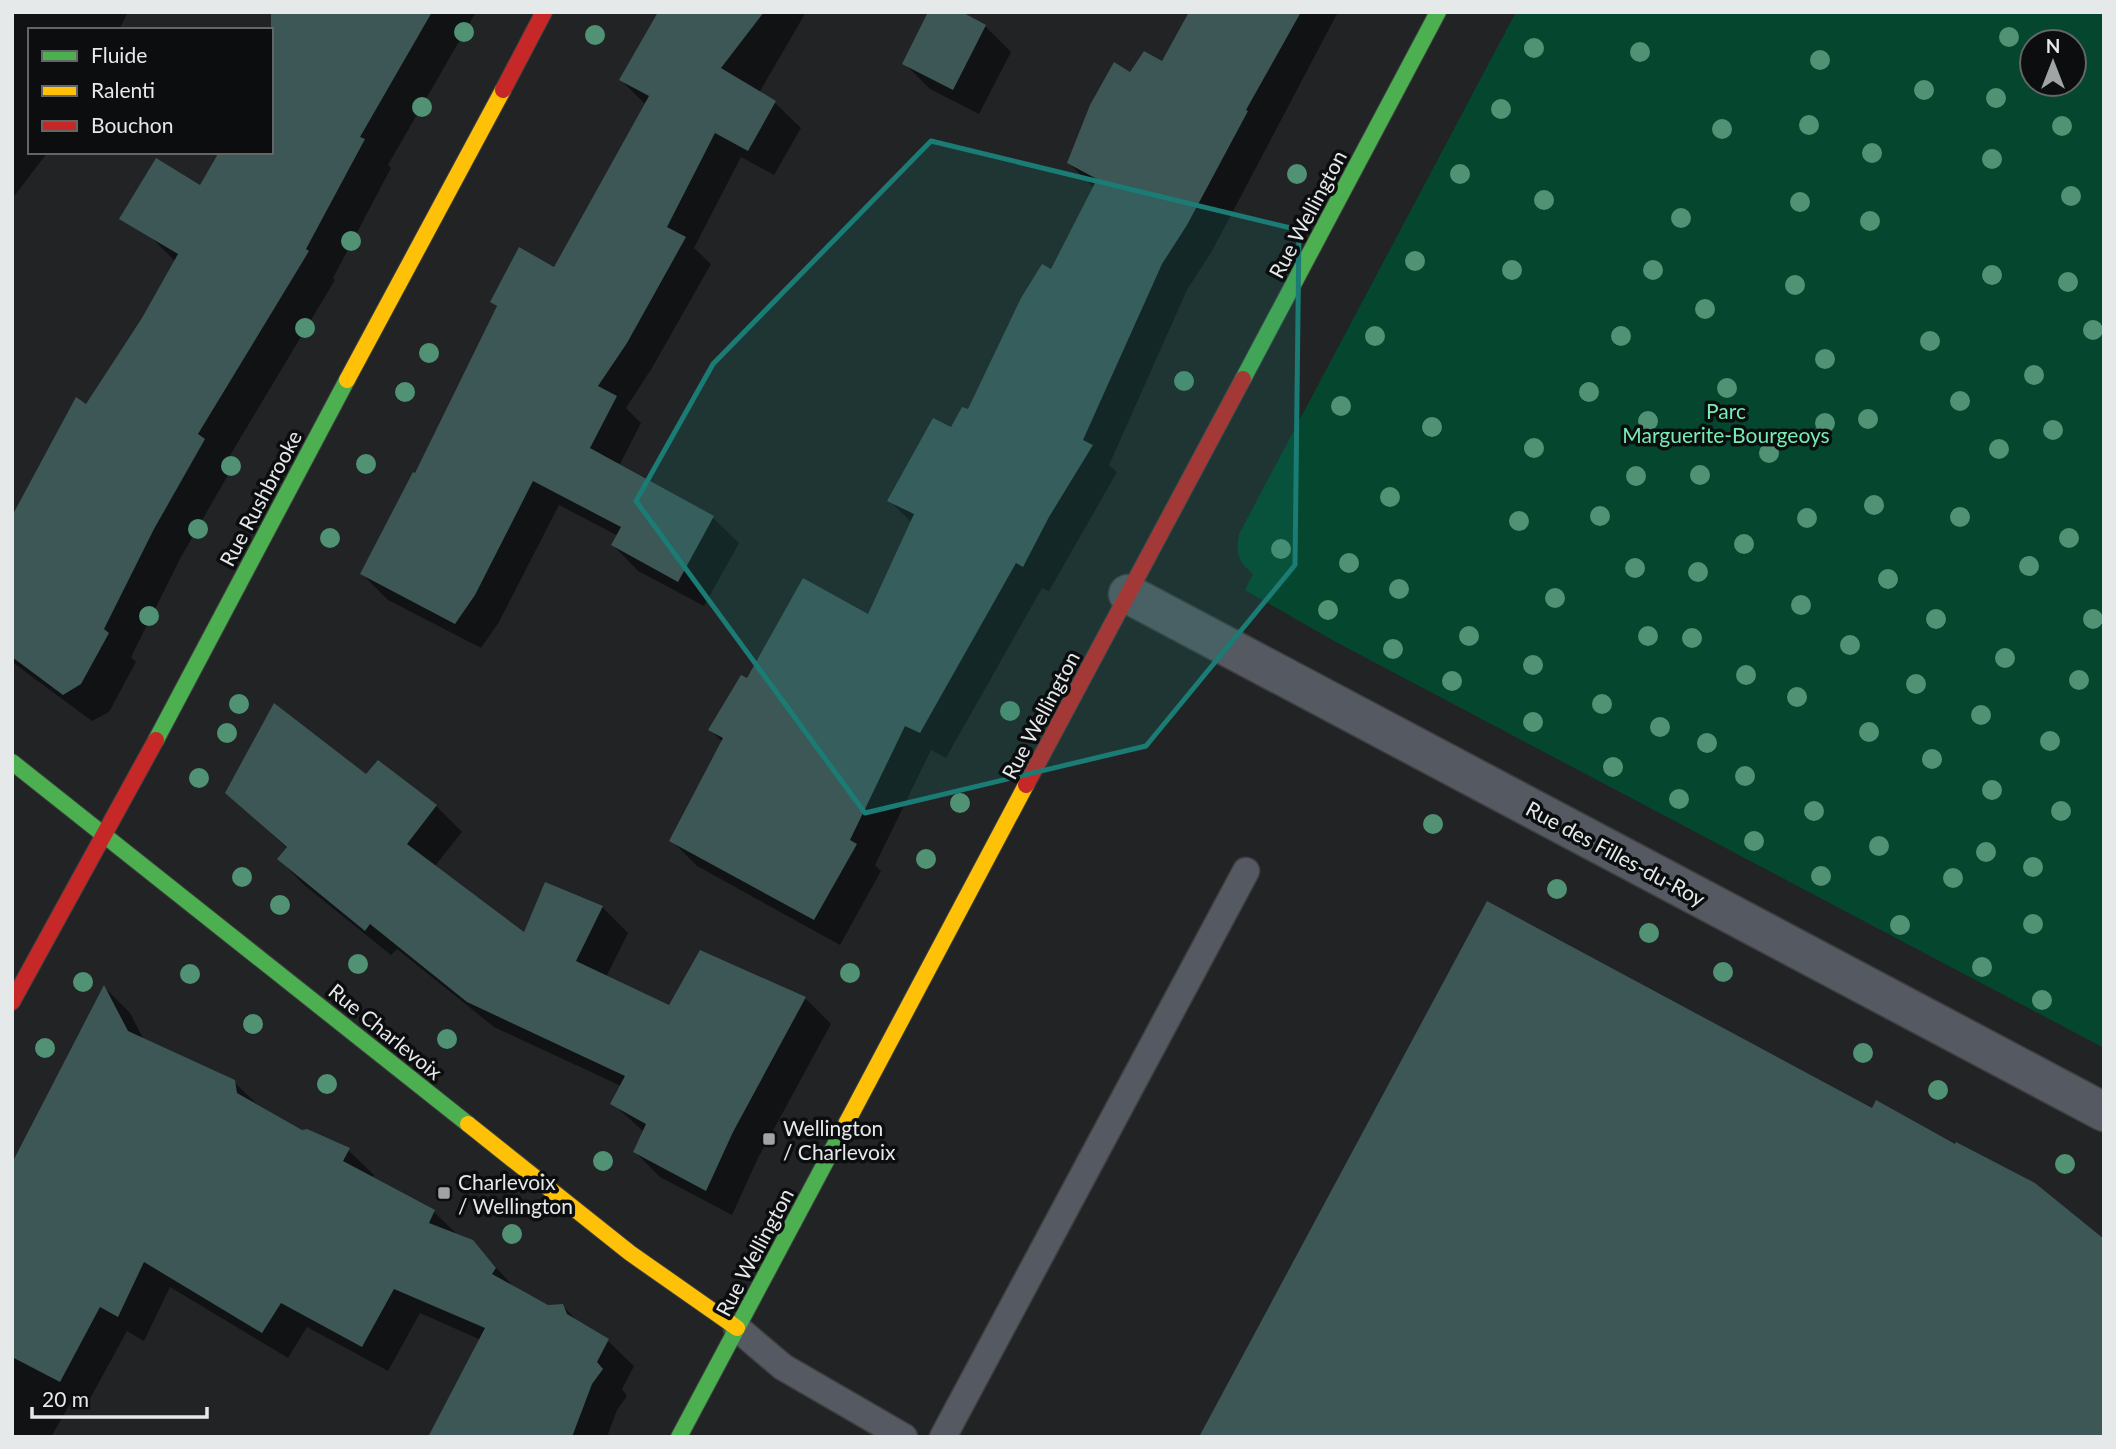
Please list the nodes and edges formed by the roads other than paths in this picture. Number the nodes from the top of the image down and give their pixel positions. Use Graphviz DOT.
graph roads {
  1 [pos="544,12"];
  2 [pos="1438,12"];
  3 [pos="1128,594"];
  4 [pos="12,762"];
  5 [pos="105,833"];
  6 [pos="1246,871"];
  7 [pos="12,1002"];
  8 [pos="2104,1112"];
  9 [pos="737,1328"];
  10 [pos="679,1437"];
  11 [pos="904,1437"];
  12 [pos="943,1437"];
  1 -- 5 [label="street, Rue Rushbrooke"];
  2 -- 3 [label="street, Rue Wellington"];
  3 -- 8 [label="street, Rue des Filles-du-Roy"];
  3 -- 9 [label="street, Rue Wellington"];
  4 -- 5 [label="street, Rue Charlevoix"];
  5 -- 7 [label="street, Rue Rushbrooke"];
  5 -- 9 [label="street, Rue Charlevoix"];
  6 -- 12 [label="lane"];
  9 -- 10 [label="street, Rue Wellington"];
  9 -- 11 [label="lane"];
}
